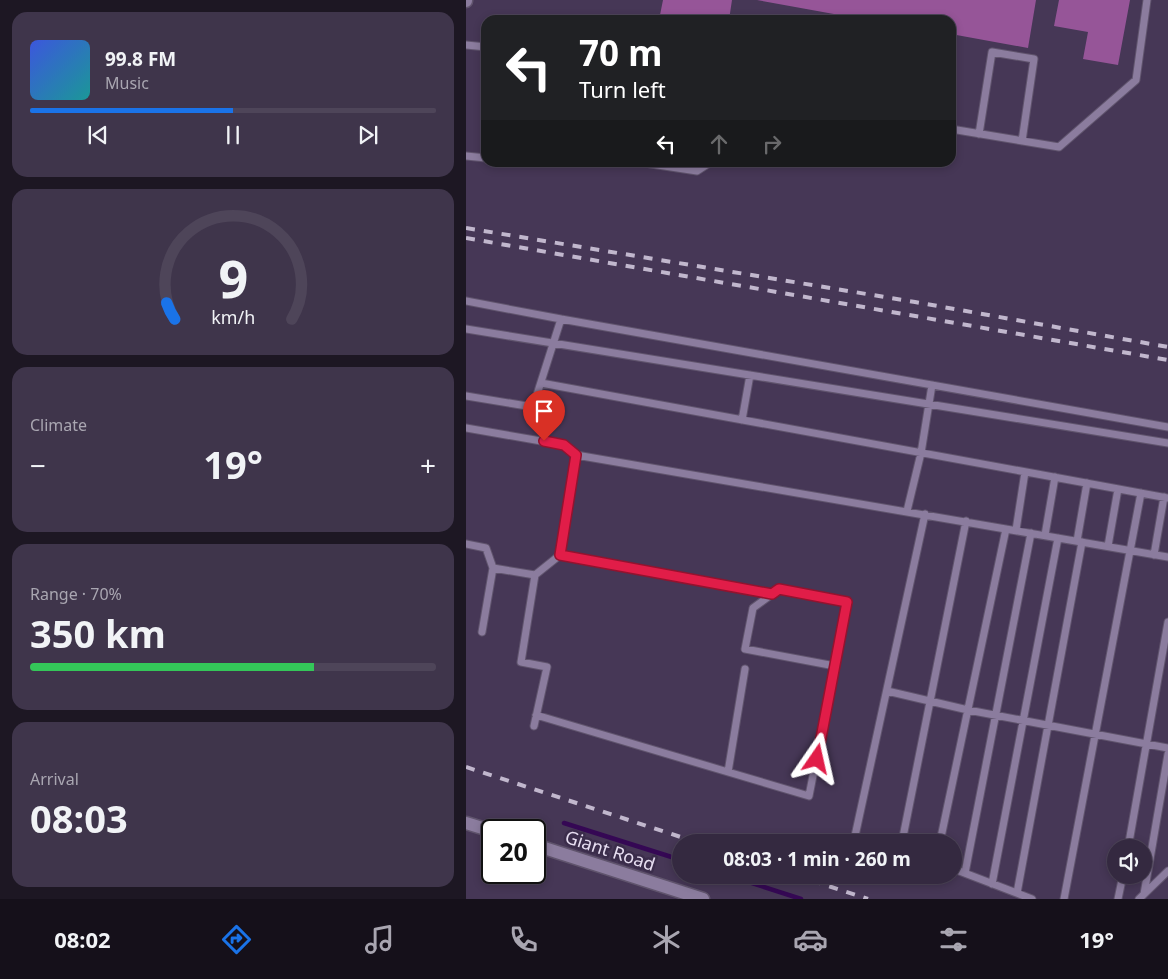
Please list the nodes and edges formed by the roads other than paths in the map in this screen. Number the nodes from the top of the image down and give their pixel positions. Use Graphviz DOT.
graph roads {
  1 [pos="1147,0"];
  2 [pos="466,45"];
  3 [pos="481,46"];
  4 [pos="956,130"];
  5 [pos="979,134"];
  6 [pos="1022,141"];
  7 [pos="466,156"];
  8 [pos="481,158"];
  9 [pos="675,167"];
  10 [pos="702,167"];
  11 [pos="466,301"];
  12 [pos="561,319"];
  13 [pos="466,329"];
  14 [pos="554,343"];
  15 [pos="750,375"];
  16 [pos="541,383"];
  17 [pos="932,385"];
  18 [pos="466,396"];
  19 [pos="930,404"];
  20 [pos="742,420"];
  21 [pos="1168,427"];
  22 [pos="466,428"];
  23 [pos="1168,443"];
  24 [pos="921,452"];
  25 [pos="576,455"];
  26 [pos="1026,472"];
  27 [pos="1055,477"];
  28 [pos="1087,483"];
  29 [pos="1118,489"];
  30 [pos="1142,493"];
  31 [pos="1166,498"];
  32 [pos="908,511"];
  33 [pos="925,514"];
  34 [pos="966,522"];
  35 [pos="1006,528"];
  36 [pos="1016,530"];
  37 [pos="1031,533"];
  38 [pos="1045,535"];
  39 [pos="1058,538"];
  40 [pos="1079,541"];
  41 [pos="466,544"];
  42 [pos="1108,546"];
  43 [pos="1130,550"];
  44 [pos="560,555"];
  45 [pos="1154,555"];
  46 [pos="1168,557"];
  47 [pos="493,568"];
  48 [pos="535,575"];
  49 [pos="772,594"];
  50 [pos="1168,622"];
  51 [pos="482,632"];
  52 [pos="835,666"];
  53 [pos="745,670"];
  54 [pos="887,691"];
  55 [pos="930,700"];
  56 [pos="968,710"];
  57 [pos="536,715"];
  58 [pos="996,716"];
  59 [pos="1023,721"];
  60 [pos="534,726"];
  61 [pos="1048,726"];
  62 [pos="1095,735"];
  63 [pos="1146,744"];
  64 [pos="1168,748"];
  65 [pos="1168,754"];
  66 [pos="728,772"];
  67 [pos="466,823"];
  68 [pos="481,828"];
  69 [pos="855,834"];
  70 [pos="904,834"];
  71 [pos="942,834"];
  72 [pos="1130,839"];
  73 [pos="546,849"];
  74 [pos="962,872"];
  75 [pos="1168,872"];
  76 [pos="965,873"];
  77 [pos="992,884"];
  78 [pos="1121,884"];
  79 [pos="1017,893"];
  80 [pos="1142,897"];
  81 [pos="703,899"];
  82 [pos="1032,899"];
  83 [pos="1064,899"];
  84 [pos="1118,899"];
  1 -- 6 [label="lane"];
  2 -- 3 [label="lane"];
  4 -- 5 [label="lane"];
  5 -- 6 [label="lane"];
  5 -- 6 [label="lane"];
  7 -- 8 [label="lane"];
  9 -- 10 [label="lane"];
  11 -- 12 [label="lane"];
  12 -- 14 [label="lane"];
  12 -- 17 [label="lane"];
  13 -- 14 [label="lane"];
  14 -- 15 [label="lane"];
  14 -- 16 [label="lane"];
  15 -- 19 [label="lane"];
  15 -- 20 [label="lane"];
  16 -- 18 [label="lane"];
  16 -- 20 [label="lane"];
  17 -- 19 [label="lane"];
  17 -- 21 [label="lane"];
  19 -- 23 [label="lane"];
  19 -- 24 [label="lane"];
  20 -- 24 [label="lane"];
  22 -- 25 [label="lane"];
  24 -- 26 [label="lane"];
  24 -- 32 [label="lane"];
  25 -- 32 [label="lane"];
  25 -- 44 [label="lane"];
  26 -- 27 [label="lane"];
  26 -- 36 [label="lane"];
  27 -- 28 [label="lane"];
  27 -- 38 [label="lane"];
  28 -- 29 [label="lane"];
  28 -- 40 [label="lane"];
  29 -- 30 [label="lane"];
  29 -- 42 [label="lane"];
  30 -- 31 [label="lane"];
  30 -- 43 [label="lane"];
  31 -- 45 [label="lane"];
  32 -- 33 [label="lane"];
  33 -- 34 [label="lane"];
  33 -- 54 [label="lane"];
  34 -- 35 [label="lane"];
  34 -- 55 [label="lane"];
  35 -- 36 [label="lane"];
  35 -- 56 [label="lane"];
  36 -- 37 [label="lane"];
  37 -- 38 [label="lane"];
  37 -- 58 [label="lane"];
  38 -- 39 [label="lane"];
  39 -- 40 [label="lane"];
  39 -- 59 [label="lane"];
  40 -- 42 [label="lane"];
  40 -- 61 [label="lane"];
  41 -- 47 [label="lane"];
  42 -- 43 [label="lane"];
  43 -- 45 [label="lane"];
  43 -- 62 [label="lane"];
  44 -- 48 [label="lane"];
  44 -- 49 [label="lane"];
  45 -- 46 [label="lane"];
  47 -- 48 [label="lane"];
  47 -- 51 [label="lane"];
  48 -- 57 [label="lane"];
  49 -- 52 [label="lane"];
  49 -- 52 [label="lane"];
  50 -- 63 [label="lane"];
  52 -- 66 [label="lane"];
  53 -- 66 [label="lane"];
  54 -- 55 [label="lane"];
  54 -- 69 [label="lane"];
  55 -- 56 [label="lane"];
  55 -- 70 [label="lane"];
  56 -- 58 [label="lane"];
  56 -- 71 [label="lane"];
  57 -- 60 [label="lane"];
  57 -- 66 [label="lane"];
  58 -- 59 [label="lane"];
  58 -- 76 [label="lane"];
  59 -- 61 [label="lane"];
  59 -- 77 [label="lane"];
  61 -- 62 [label="lane"];
  61 -- 79 [label="lane"];
  62 -- 63 [label="lane"];
  62 -- 83 [label="lane"];
  63 -- 64 [label="lane"];
  63 -- 72 [label="lane"];
  65 -- 80 [label="lane"];
  67 -- 68 [label="street"];
  73 -- 81 [label="street, Giant Road"];
  74 -- 76 [label="lane"];
  75 -- 80 [label="lane"];
  76 -- 77 [label="lane"];
  77 -- 79 [label="lane"];
  78 -- 84 [label="lane"];
  79 -- 82 [label="lane"];
}
